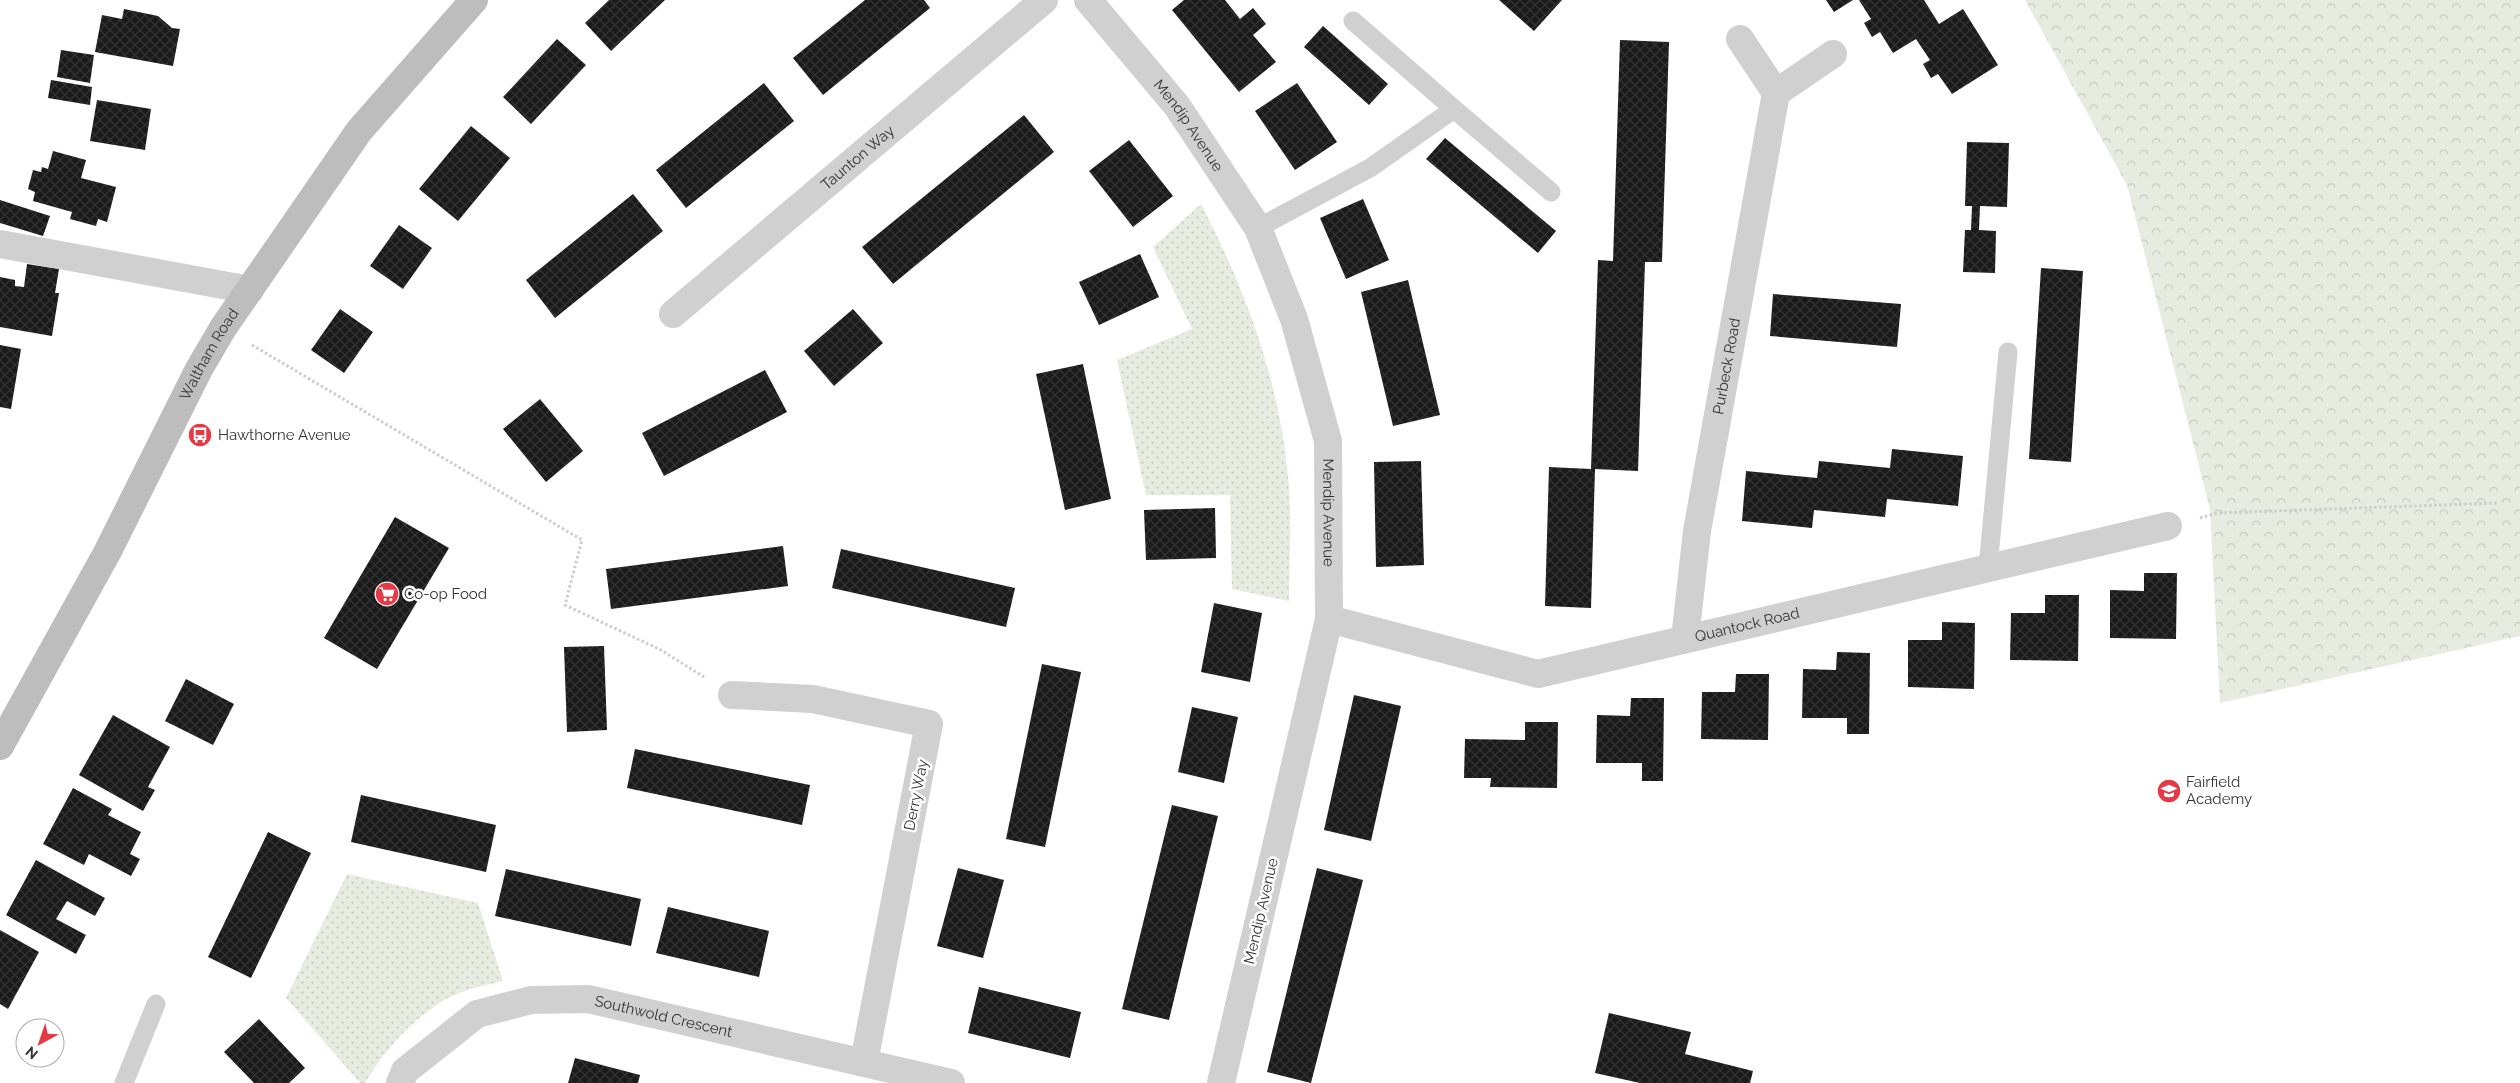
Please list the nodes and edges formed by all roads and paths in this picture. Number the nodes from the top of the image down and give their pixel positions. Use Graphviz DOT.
graph roads {
  1 [pos="474,0"];
  2 [pos="1044,0"];
  3 [pos="1088,0"];
  4 [pos="1353,21"];
  5 [pos="1740,39"];
  6 [pos="1833,54"];
  7 [pos="1776,93"];
  8 [pos="1454,108"];
  9 [pos="1551,192"];
  10 [pos="1258,228"];
  11 [pos="0,244"];
  12 [pos="250,290"];
  13 [pos="673,314"];
  14 [pos="223,328"];
  15 [pos="2008,352"];
  16 [pos="2498,503"];
  17 [pos="2168,526"];
  18 [pos="1988,568"];
  19 [pos="1329,618"];
  20 [pos="1685,639"];
  21 [pos="732,695"];
  22 [pos="0,746"];
  23 [pos="156,1004"];
  24 [pos="864,1062"];
  25 [pos="124,1083"];
  26 [pos="400,1083"];
  27 [pos="951,1083"];
  28 [pos="1221,1083"];
  1 -- 12 [label="main road, Waltham Road"];
  2 -- 13 [label="street, Taunton Way"];
  3 -- 10 [label="street, Mendip Avenue"];
  4 -- 8 [label="lane"];
  5 -- 7 [label="street"];
  6 -- 7 [label="street"];
  7 -- 20 [label="street, Purbeck Road"];
  8 -- 9 [label="lane"];
  8 -- 10 [label="lane"];
  10 -- 19 [label="street, Mendip Avenue"];
  11 -- 12 [label="street"];
  12 -- 14 [label="main road, Waltham Road"];
  14 -- 21 [label="path"];
  14 -- 22 [label="main road, Waltham Road"];
  15 -- 18 [label="lane"];
  16 -- 17 [label="path"];
  17 -- 18 [label="street, Quantock Road"];
  18 -- 20 [label="street, Quantock Road"];
  19 -- 20 [label="street, Quantock Road"];
  19 -- 28 [label="street, Mendip Avenue"];
  21 -- 24 [label="street, Derry Way"];
  23 -- 25 [label="lane"];
  24 -- 26 [label="street, Southwold Crescent"];
  24 -- 27 [label="street, Southwold Crescent"];
}
